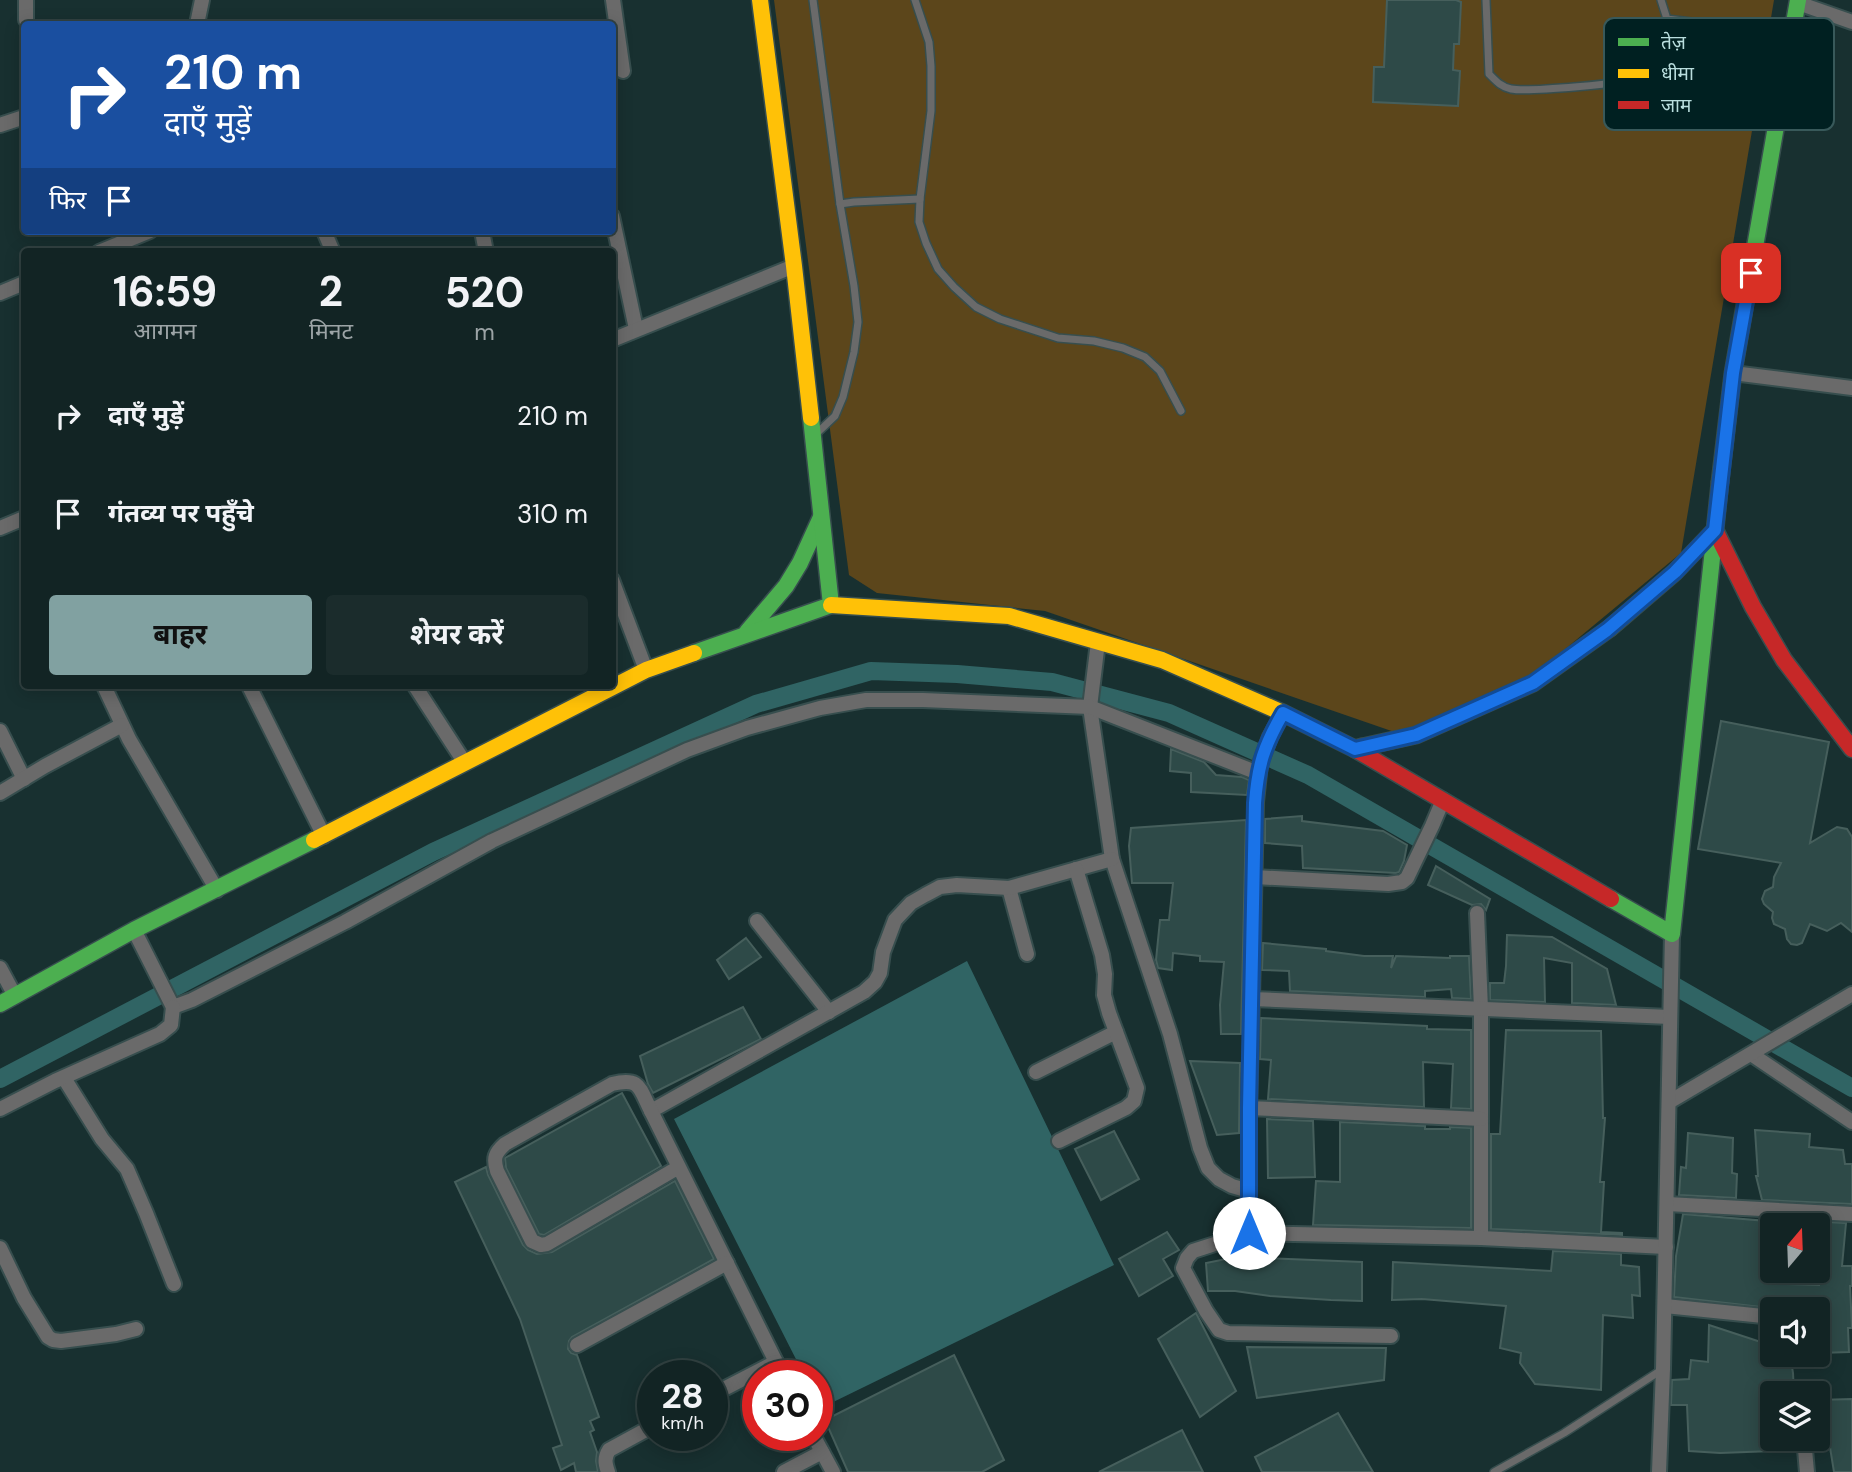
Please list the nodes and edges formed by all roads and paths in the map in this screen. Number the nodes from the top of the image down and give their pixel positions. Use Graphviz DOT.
graph roads {
  1 [pos="26,0"];
  2 [pos="202,0"];
  3 [pos="613,0"];
  4 [pos="760,0"];
  5 [pos="813,0"];
  6 [pos="915,0"];
  7 [pos="1486,0"];
  8 [pos="1661,0"];
  9 [pos="1798,2"];
  10 [pos="1667,18"];
  11 [pos="26,20"];
  12 [pos="198,21"];
  13 [pos="616,21"];
  14 [pos="616,21"];
  15 [pos="1852,22"];
  16 [pos="623,71"];
  17 [pos="1604,84"];
  18 [pos="21,118"];
  19 [pos="0,125"];
  20 [pos="1775,130"];
  21 [pos="920,200"];
  22 [pos="840,204"];
  23 [pos="139,235"];
  24 [pos="616,235"];
  25 [pos="109,248"];
  26 [pos="793,266"];
  27 [pos="21,283"];
  28 [pos="0,293"];
  29 [pos="636,329"];
  30 [pos="616,338"];
  31 [pos="1733,373"];
  32 [pos="1852,388"];
  33 [pos="1181,411"];
  34 [pos="813,437"];
  35 [pos="822,516"];
  36 [pos="21,519"];
  37 [pos="0,528"];
  38 [pos="1715,530"];
  39 [pos="616,591"];
  40 [pos="831,605"];
  41 [pos="744,636"];
  42 [pos="1098,642"];
  43 [pos="646,670"];
  44 [pos="616,685"];
  45 [pos="105,689"];
  46 [pos="250,689"];
  47 [pos="417,689"];
  48 [pos="609,689"];
  49 [pos="1090,702"];
  50 [pos="1283,713"];
  51 [pos="122,725"];
  52 [pos="0,731"];
  53 [pos="1355,749"];
  54 [pos="1852,749"];
  55 [pos="465,763"];
  56 [pos="1259,769"];
  57 [pos="24,779"];
  58 [pos="0,793"];
  59 [pos="1443,800"];
  60 [pos="324,836"];
  61 [pos="1112,859"];
  62 [pos="1076,869"];
  63 [pos="1255,877"];
  64 [pos="1009,887"];
  65 [pos="217,890"];
  66 [pos="1477,913"];
  67 [pos="757,921"];
  68 [pos="134,930"];
  69 [pos="1672,934"];
  70 [pos="1027,954"];
  71 [pos="0,968"];
  72 [pos="1852,994"];
  73 [pos="15,996"];
  74 [pos="1252,999"];
  75 [pos="170,1001"];
  76 [pos="0,1004"];
  77 [pos="1481,1009"];
  78 [pos="829,1012"];
  79 [pos="1670,1017"];
  80 [pos="1116,1032"];
  81 [pos="1751,1054"];
  82 [pos="1036,1072"];
  83 [pos="64,1078"];
  84 [pos="1669,1102"];
  85 [pos="1249,1108"];
  86 [pos="0,1109"];
  87 [pos="651,1111"];
  88 [pos="1481,1119"];
  89 [pos="1852,1122"];
  90 [pos="1059,1141"];
  91 [pos="679,1167"];
  92 [pos="1249,1191"];
  93 [pos="1667,1204"];
  94 [pos="1852,1214"];
  95 [pos="1249,1233"];
  96 [pos="1481,1238"];
  97 [pos="1666,1247"];
  98 [pos="0,1248"];
  99 [pos="727,1263"];
  100 [pos="174,1284"];
  101 [pos="1665,1306"];
  102 [pos="1760,1316"];
  103 [pos="136,1329"];
  104 [pos="1391,1336"];
  105 [pos="577,1345"];
  106 [pos="775,1360"];
  107 [pos="1663,1369"];
  108 [pos="637,1435"];
  109 [pos="1805,1451"];
  110 [pos="822,1452"];
  111 [pos="608,1472"];
  112 [pos="784,1472"];
  113 [pos="833,1472"];
  114 [pos="1494,1472"];
  115 [pos="1659,1472"];
  116 [pos="1807,1472"];
  1 -- 11 [label="street"];
  2 -- 12 [label="street"];
  3 -- 13 [label="street"];
  4 -- 26 [label="street"];
  5 -- 22 [label="lane"];
  6 -- 21 [label="lane"];
  7 -- 17 [label="lane"];
  8 -- 10 [label="lane"];
  9 -- 15 [label="street"];
  14 -- 16 [label="street"];
  18 -- 19 [label="street"];
  20 -- 31 [label="street"];
  21 -- 22 [label="lane"];
  21 -- 33 [label="lane"];
  22 -- 34 [label="lane"];
  23 -- 25 [label="street"];
  24 -- 29 [label="street"];
  26 -- 29 [label="street"];
  26 -- 34 [label="street"];
  27 -- 28 [label="street"];
  29 -- 30 [label="street"];
  31 -- 32 [label="street"];
  31 -- 38 [label="street"];
  34 -- 35 [label="street"];
  35 -- 40 [label="street"];
  35 -- 41 [label="street"];
  36 -- 37 [label="street"];
  38 -- 53 [label="street"];
  38 -- 54 [label="street"];
  38 -- 69 [label="street"];
  39 -- 43 [label="street"];
  40 -- 41 [label="street"];
  40 -- 42 [label="street"];
  41 -- 43 [label="street"];
  42 -- 49 [label="street"];
  42 -- 50 [label="street"];
  43 -- 44 [label="street"];
  45 -- 51 [label="street"];
  46 -- 60 [label="street"];
  47 -- 55 [label="street"];
  48 -- 55 [label="street"];
  49 -- 56 [label="street"];
  49 -- 61 [label="street"];
  49 -- 75 [label="street"];
  50 -- 53 [label="street"];
  50 -- 56 [label="street"];
  51 -- 57 [label="street"];
  51 -- 65 [label="street"];
  52 -- 57 [label="street"];
  53 -- 59 [label="street"];
  55 -- 60 [label="street"];
  56 -- 63 [label="street"];
  57 -- 58 [label="street"];
  59 -- 63 [label="street"];
  59 -- 69 [label="street"];
  60 -- 65 [label="street"];
  61 -- 62 [label="street"];
  61 -- 92 [label="street"];
  62 -- 64 [label="street"];
  62 -- 80 [label="street"];
  63 -- 74 [label="street"];
  64 -- 70 [label="street"];
  64 -- 78 [label="street"];
  65 -- 68 [label="street"];
  66 -- 77 [label="street"];
  67 -- 78 [label="street"];
  68 -- 73 [label="street"];
  68 -- 75 [label="street"];
  69 -- 79 [label="street"];
  71 -- 73 [label="street"];
  72 -- 81 [label="street"];
  73 -- 76 [label="street"];
  74 -- 77 [label="street"];
  74 -- 85 [label="street"];
  75 -- 83 [label="street"];
  77 -- 79 [label="street"];
  77 -- 88 [label="street"];
  78 -- 87 [label="street"];
  79 -- 84 [label="street"];
  80 -- 82 [label="street"];
  80 -- 90 [label="street"];
  81 -- 84 [label="street"];
  81 -- 89 [label="street"];
  83 -- 86 [label="street"];
  83 -- 100 [label="street"];
  84 -- 93 [label="street"];
  85 -- 88 [label="street"];
  85 -- 92 [label="street"];
  87 -- 91 [label="street"];
  87 -- 91 [label="street"];
  88 -- 96 [label="street"];
  91 -- 99 [label="street"];
  92 -- 95 [label="street"];
  93 -- 94 [label="street"];
  93 -- 97 [label="street"];
  95 -- 96 [label="street"];
  95 -- 104 [label="street"];
  96 -- 97 [label="street"];
  97 -- 101 [label="street"];
  98 -- 103 [label="street"];
  99 -- 105 [label="street"];
  99 -- 106 [label="street"];
  101 -- 102 [label="street"];
  101 -- 107 [label="street"];
  107 -- 114 [label="lane"];
  107 -- 115 [label="street"];
  108 -- 111 [label="street"];
  109 -- 116 [label="street"];
  110 -- 112 [label="street"];
  110 -- 113 [label="street"];
}
